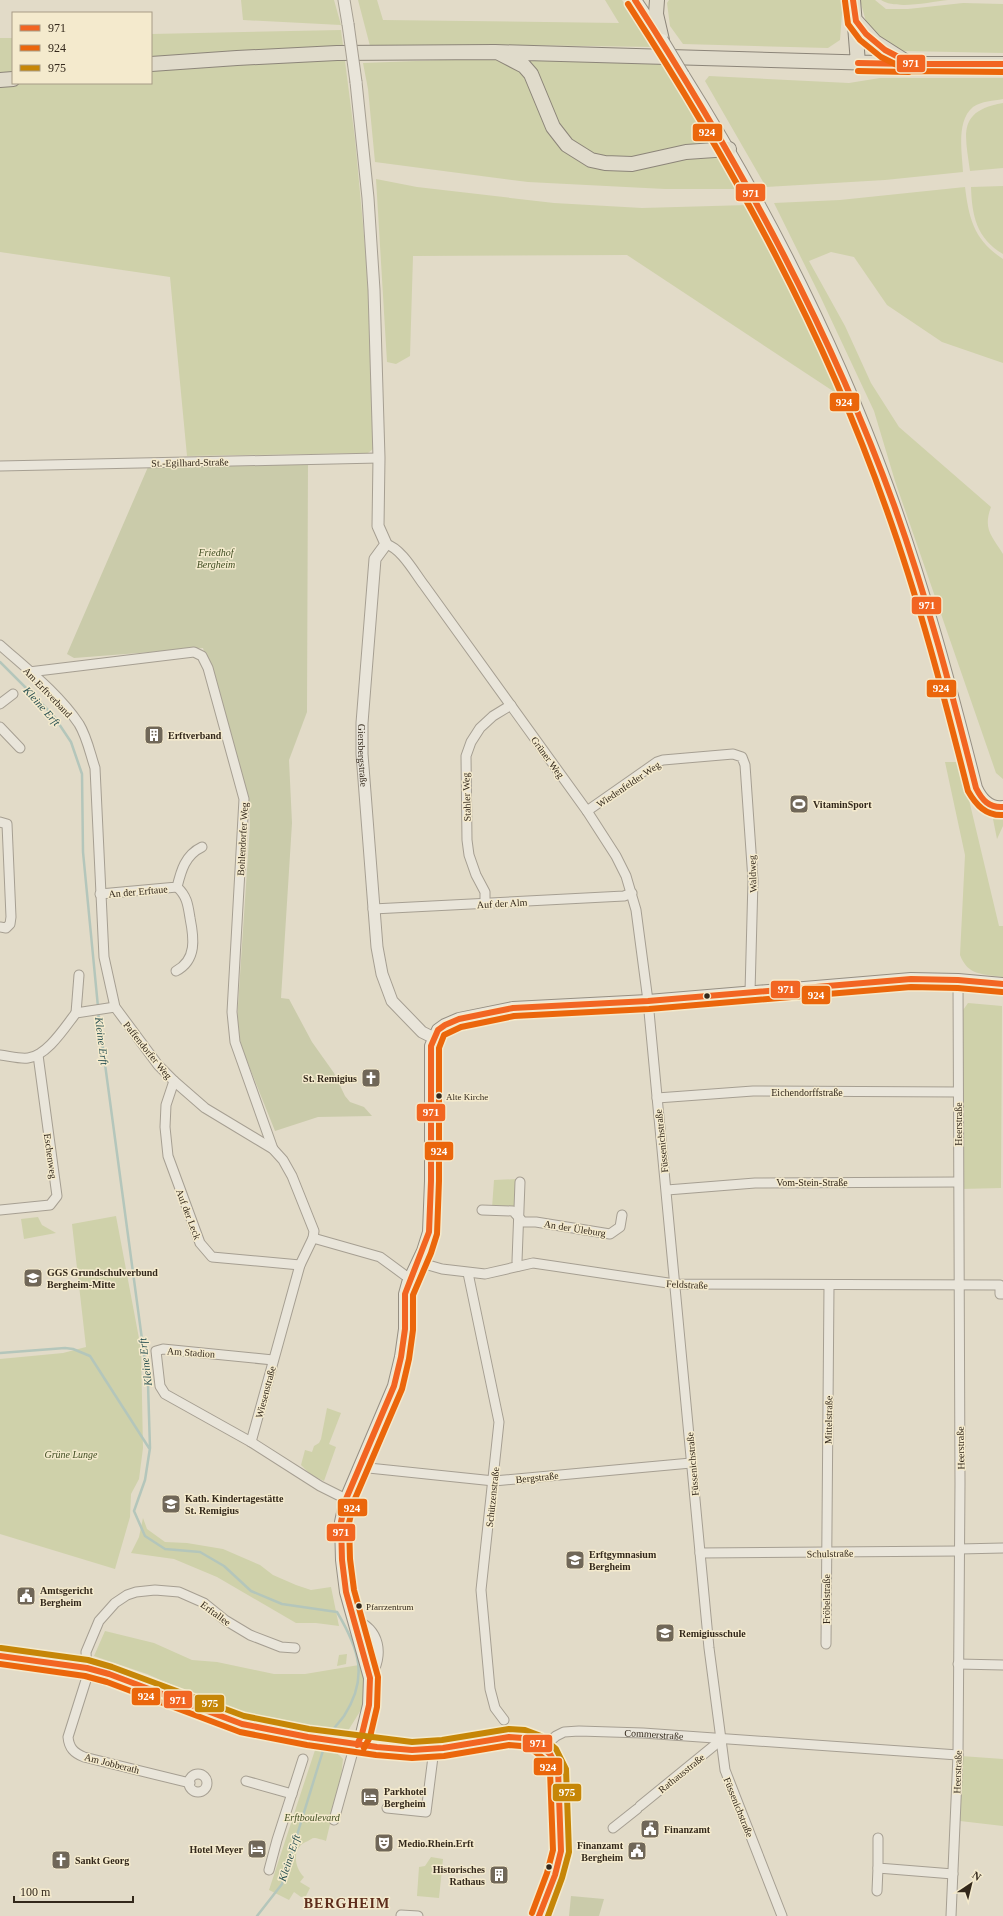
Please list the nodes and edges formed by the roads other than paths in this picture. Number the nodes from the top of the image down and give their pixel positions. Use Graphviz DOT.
graph roads {
  1 [pos="344,0"];
  2 [pos="635,0"];
  3 [pos="657,0"];
  4 [pos="854,0"];
  5 [pos="856,21"];
  6 [pos="662,40"];
  7 [pos="495,52"];
  8 [pos="858,63"];
  9 [pos="152,64"];
  10 [pos="912,64"];
  11 [pos="1003,64"];
  12 [pos="12,79"];
  13 [pos="0,80"];
  14 [pos="729,149"];
  15 [pos="379,458"];
  16 [pos="0,466"];
  17 [pos="386,544"];
  18 [pos="0,645"];
  19 [pos="29,672"];
  20 [pos="13,694"];
  21 [pos="0,704"];
  22 [pos="511,705"];
  23 [pos="0,726"];
  24 [pos="20,748"];
  25 [pos="742,757"];
  26 [pos="95,768"];
  27 [pos="1003,807"];
  28 [pos="587,811"];
  29 [pos="3,823"];
  30 [pos="202,847"];
  31 [pos="177,888"];
  32 [pos="632,893"];
  33 [pos="100,894"];
  34 [pos="485,904"];
  35 [pos="373,909"];
  36 [pos="0,927"];
  37 [pos="176,971"];
  38 [pos="80,975"];
  39 [pos="958,980"];
  40 [pos="1003,984"];
  41 [pos="750,992"];
  42 [pos="648,1001"];
  43 [pos="110,1008"];
  44 [pos="76,1014"];
  45 [pos="434,1038"];
  46 [pos="0,1055"];
  47 [pos="38,1055"];
  48 [pos="174,1081"];
  49 [pos="958,1092"];
  50 [pos="657,1098"];
  51 [pos="273,1149"];
  52 [pos="520,1182"];
  53 [pos="958,1182"];
  54 [pos="666,1190"];
  55 [pos="0,1210"];
  56 [pos="482,1210"];
  57 [pos="518,1215"];
  58 [pos="622,1215"];
  59 [pos="313,1238"];
  60 [pos="418,1262"];
  61 [pos="300,1265"];
  62 [pos="518,1266"];
  63 [pos="468,1273"];
  64 [pos="410,1279"];
  65 [pos="675,1284"];
  66 [pos="959,1284"];
  67 [pos="829,1286"];
  68 [pos="1003,1294"];
  69 [pos="273,1360"];
  70 [pos="251,1442"];
  71 [pos="691,1463"];
  72 [pos="359,1467"];
  73 [pos="494,1481"];
  74 [pos="346,1499"];
  75 [pos="1003,1548"];
  76 [pos="959,1550"];
  77 [pos="700,1553"];
  78 [pos="826,1553"];
  79 [pos="826,1644"];
  80 [pos="295,1648"];
  81 [pos="0,1656"];
  82 [pos="958,1664"];
  83 [pos="1003,1665"];
  84 [pos="87,1668"];
  85 [pos="504,1720"];
  86 [pos="721,1740"];
  87 [pos="352,1744"];
  88 [pos="543,1747"];
  89 [pos="434,1748"];
  90 [pos="958,1755"];
  91 [pos="303,1759"];
  92 [pos="246,1781"];
  93 [pos="190,1783"];
  94 [pos="292,1794"];
  95 [pos="387,1808"];
  96 [pos="334,1820"];
  97 [pos="613,1828"];
  98 [pos="878,1838"];
  99 [pos="878,1868"];
  100 [pos="269,1870"];
  101 [pos="953,1874"];
  102 [pos="877,1891"];
  103 [pos="401,1915"];
  104 [pos="418,1916"];
  105 [pos="539,1916"];
  106 [pos="782,1916"];
  107 [pos="951,1916"];
  1 -- 15 [label="street, bridge"];
  2 -- 6 [label="main road"];
  3 -- 6 [label="main road"];
  4 -- 5 [label="main road"];
  5 -- 8 [label="main road"];
  5 -- 10 [label="main road"];
  6 -- 14 [label="main road, bridge"];
  7 -- 8 [label="main road"];
  7 -- 9 [label="main road"];
  7 -- 14 [label="main road"];
  8 -- 10 [label="main road"];
  10 -- 11 [label="main road"];
  12 -- 13 [label="main road"];
  14 -- 27 [label="main road"];
  15 -- 16 [label="street, St.-Egilhard-Straße"];
  15 -- 17 [label="street"];
  17 -- 22 [label="street, Grüner Weg"];
  17 -- 35 [label="street, Giersbergstraße"];
  18 -- 19 [label="street, Am Erftverband"];
  19 -- 26 [label="street, Am Erftverband"];
  19 -- 51 [label="street, Bohlendorfer Weg"];
  20 -- 21 [label="street"];
  22 -- 28 [label="street, Grüner Weg"];
  22 -- 34 [label="street, Stahler Weg"];
  23 -- 24 [label="street"];
  25 -- 28 [label="street, Wiedenfelder Weg"];
  25 -- 41 [label="street, Waldweg"];
  26 -- 33 [label="street, Paffendorfer Weg"];
  28 -- 32 [label="street, Grüner Weg"];
  29 -- 36 [label="street"];
  30 -- 31 [label="street, An der Erftaue"];
  31 -- 33 [label="street, An der Erftaue"];
  31 -- 37 [label="street, An der Erftaue"];
  32 -- 34 [label="street, Auf der Alm"];
  32 -- 42 [label="street, Grüner Weg"];
  33 -- 43 [label="street, Paffendorfer Weg"];
  34 -- 35 [label="street, Auf der Alm"];
  35 -- 45 [label="street, Giersbergstraße"];
  38 -- 44 [label="street"];
  39 -- 40 [label="main road"];
  39 -- 41 [label="main road"];
  39 -- 49 [label="street, Heerstraße"];
  41 -- 42 [label="main road"];
  42 -- 45 [label="main road"];
  42 -- 50 [label="street, Füssenichstraße"];
  43 -- 44 [label="street"];
  43 -- 48 [label="street, Paffendorfer Weg"];
  44 -- 47 [label="street"];
  45 -- 60 [label="main road"];
  46 -- 47 [label="street"];
  47 -- 55 [label="street, Eschenweg"];
  48 -- 51 [label="street, Paffendorfer Weg"];
  48 -- 61 [label="street, Auf der Leck"];
  49 -- 50 [label="street, Eichendorffstraße"];
  49 -- 53 [label="street, Heerstraße"];
  50 -- 54 [label="street, Füssenichstraße"];
  51 -- 59 [label="street, Paffendorfer Weg"];
  52 -- 57 [label="street"];
  53 -- 54 [label="street, Vom-Stein-Straße"];
  53 -- 66 [label="street, Heerstraße"];
  54 -- 65 [label="street, Füssenichstraße"];
  56 -- 57 [label="street, An der Üleburg"];
  57 -- 58 [label="street, An der Üleburg"];
  57 -- 62 [label="street"];
  59 -- 61 [label="street, Wiesenstraße"];
  59 -- 64 [label="street"];
  60 -- 63 [label="street, Feldstraße"];
  60 -- 64 [label="main road"];
  61 -- 69 [label="street, Wiesenstraße"];
  62 -- 63 [label="street, Feldstraße"];
  62 -- 65 [label="street, Feldstraße"];
  63 -- 73 [label="street, Schützenstraße"];
  64 -- 72 [label="main road"];
  65 -- 67 [label="street, Feldstraße"];
  65 -- 71 [label="street, Füssenichstraße"];
  66 -- 67 [label="street, Feldstraße"];
  66 -- 68 [label="street, Feldstraße"];
  66 -- 76 [label="street, Heerstraße"];
  67 -- 78 [label="street, Mittelstraße"];
  69 -- 70 [label="street, Wiesenstraße"];
  69 -- 70 [label="street, Am Stadion"];
  70 -- 74 [label="street"];
  71 -- 73 [label="street, Bergstraße"];
  71 -- 77 [label="street, Füssenichstraße"];
  72 -- 73 [label="street, Bergstraße"];
  72 -- 74 [label="main road"];
  73 -- 85 [label="street, Schützenstraße"];
  74 -- 87 [label="main road"];
  75 -- 76 [label="street, Schulstraße"];
  76 -- 78 [label="street, Schulstraße"];
  76 -- 82 [label="street, Heerstraße"];
  77 -- 78 [label="street, Schulstraße"];
  77 -- 86 [label="street, Füssenichstraße"];
  78 -- 79 [label="street, Fröbelstraße"];
  80 -- 84 [label="street, Erftallee"];
  81 -- 84 [label="main road"];
  82 -- 83 [label="street"];
  82 -- 90 [label="street, Heerstraße"];
  84 -- 87 [label="main road"];
  84 -- 93 [label="street, Am Jobberath"];
  86 -- 88 [label="street, Commerstraße"];
  86 -- 90 [label="street, Commerstraße"];
  86 -- 97 [label="street, Rathausstraße"];
  86 -- 106 [label="street, Füssenichstraße"];
  87 -- 89 [label="main road"];
  87 -- 96 [label="street"];
  88 -- 89 [label="main road"];
  88 -- 105 [label="main road"];
  89 -- 95 [label="street"];
  90 -- 101 [label="street, Heerstraße"];
  91 -- 94 [label="street"];
  92 -- 94 [label="street"];
  94 -- 100 [label="street"];
  98 -- 99 [label="street"];
  99 -- 101 [label="street"];
  99 -- 102 [label="street"];
  101 -- 107 [label="street, Heerstraße"];
  103 -- 104 [label="street"];
}
